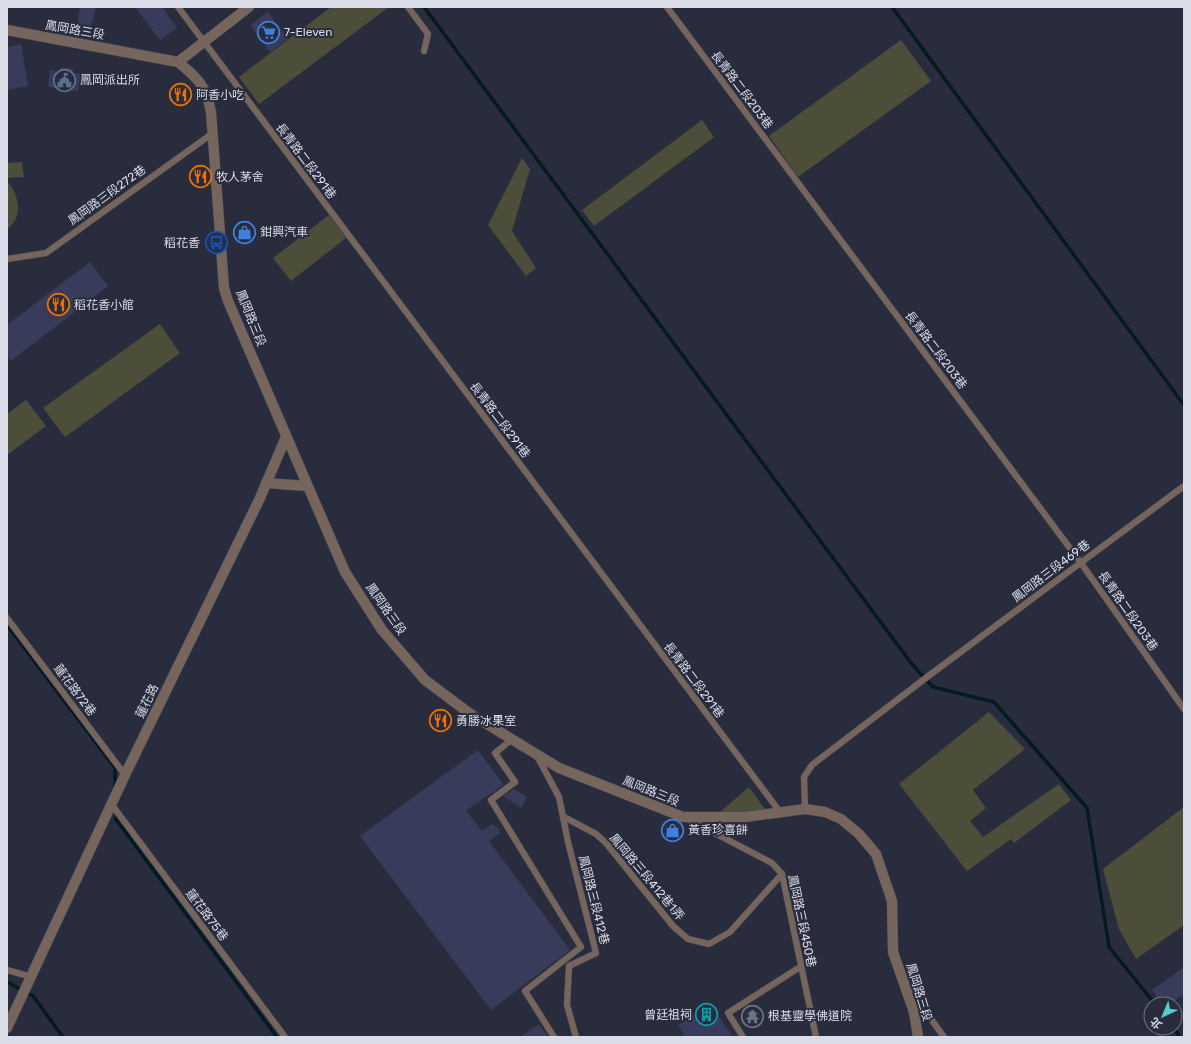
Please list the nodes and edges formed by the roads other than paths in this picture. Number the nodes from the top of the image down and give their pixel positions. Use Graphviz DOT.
graph roads {
  1 [pos="178,7"];
  2 [pos="249,7"];
  3 [pos="408,7"];
  4 [pos="667,7"];
  5 [pos="7,30"];
  6 [pos="202,42"];
  7 [pos="424,51"];
  8 [pos="178,62"];
  9 [pos="213,133"];
  10 [pos="7,259"];
  11 [pos="286,437"];
  12 [pos="266,484"];
  13 [pos="307,486"];
  14 [pos="1184,486"];
  15 [pos="1081,563"];
  16 [pos="7,618"];
  17 [pos="1184,709"];
  18 [pos="511,740"];
  19 [pos="537,756"];
  20 [pos="126,775"];
  21 [pos="112,805"];
  22 [pos="805,810"];
  23 [pos="780,812"];
  24 [pos="564,817"];
  25 [pos="684,817"];
  26 [pos="782,874"];
  27 [pos="800,967"];
  28 [pos="7,970"];
  29 [pos="32,977"];
  30 [pos="914,1012"];
  31 [pos="7,1028"];
  32 [pos="285,1037"];
  33 [pos="554,1037"];
  34 [pos="576,1037"];
  35 [pos="742,1037"];
  36 [pos="816,1037"];
  37 [pos="918,1037"];
  38 [pos="944,1037"];
  1 -- 6 [label="lane, 長青路二段291巷"];
  2 -- 6 [label="street"];
  3 -- 7 [label="lane"];
  4 -- 15 [label="lane, 長青路二段203巷"];
  5 -- 8 [label="street, 鳳岡路三段"];
  6 -- 8 [label="street"];
  6 -- 23 [label="lane, 長青路二段291巷"];
  8 -- 9 [label="street, 鳳岡路三段"];
  9 -- 10 [label="lane, 鳳岡路三段272巷"];
  9 -- 11 [label="street, 鳳岡路三段"];
  11 -- 12 [label="street, 蓮花路"];
  11 -- 13 [label="street, 鳳岡路三段"];
  12 -- 13 [label="street"];
  12 -- 20 [label="street, 蓮花路"];
  13 -- 18 [label="street, 鳳岡路三段"];
  14 -- 15 [label="lane, 鳳岡路三段469巷"];
  15 -- 17 [label="lane, 長青路二段203巷"];
  15 -- 22 [label="lane, 鳳岡路三段469巷"];
  16 -- 20 [label="lane, 蓮花路72巷"];
  18 -- 19 [label="street, 鳳岡路三段"];
  18 -- 33 [label="lane"];
  19 -- 24 [label="lane, 鳳岡路三段412巷"];
  19 -- 25 [label="street, 鳳岡路三段"];
  20 -- 21 [label="street, 蓮花路"];
  21 -- 29 [label="street, 蓮花路"];
  21 -- 32 [label="lane, 蓮花路75巷"];
  22 -- 23 [label="street, 鳳岡路三段"];
  22 -- 30 [label="street, 鳳岡路三段"];
  23 -- 25 [label="street, 鳳岡路三段"];
  24 -- 26 [label="lane, 鳳岡路三段412巷1弄"];
  24 -- 34 [label="lane, 鳳岡路三段412巷"];
  25 -- 26 [label="lane, 鳳岡路三段450巷"];
  26 -- 27 [label="lane, 鳳岡路三段450巷"];
  27 -- 35 [label="lane"];
  27 -- 36 [label="lane, 鳳岡路三段450巷"];
  28 -- 29 [label="lane"];
  29 -- 31 [label="street, 蓮花路"];
  30 -- 37 [label="street, 鳳岡路三段"];
  30 -- 38 [label="lane"];
}
